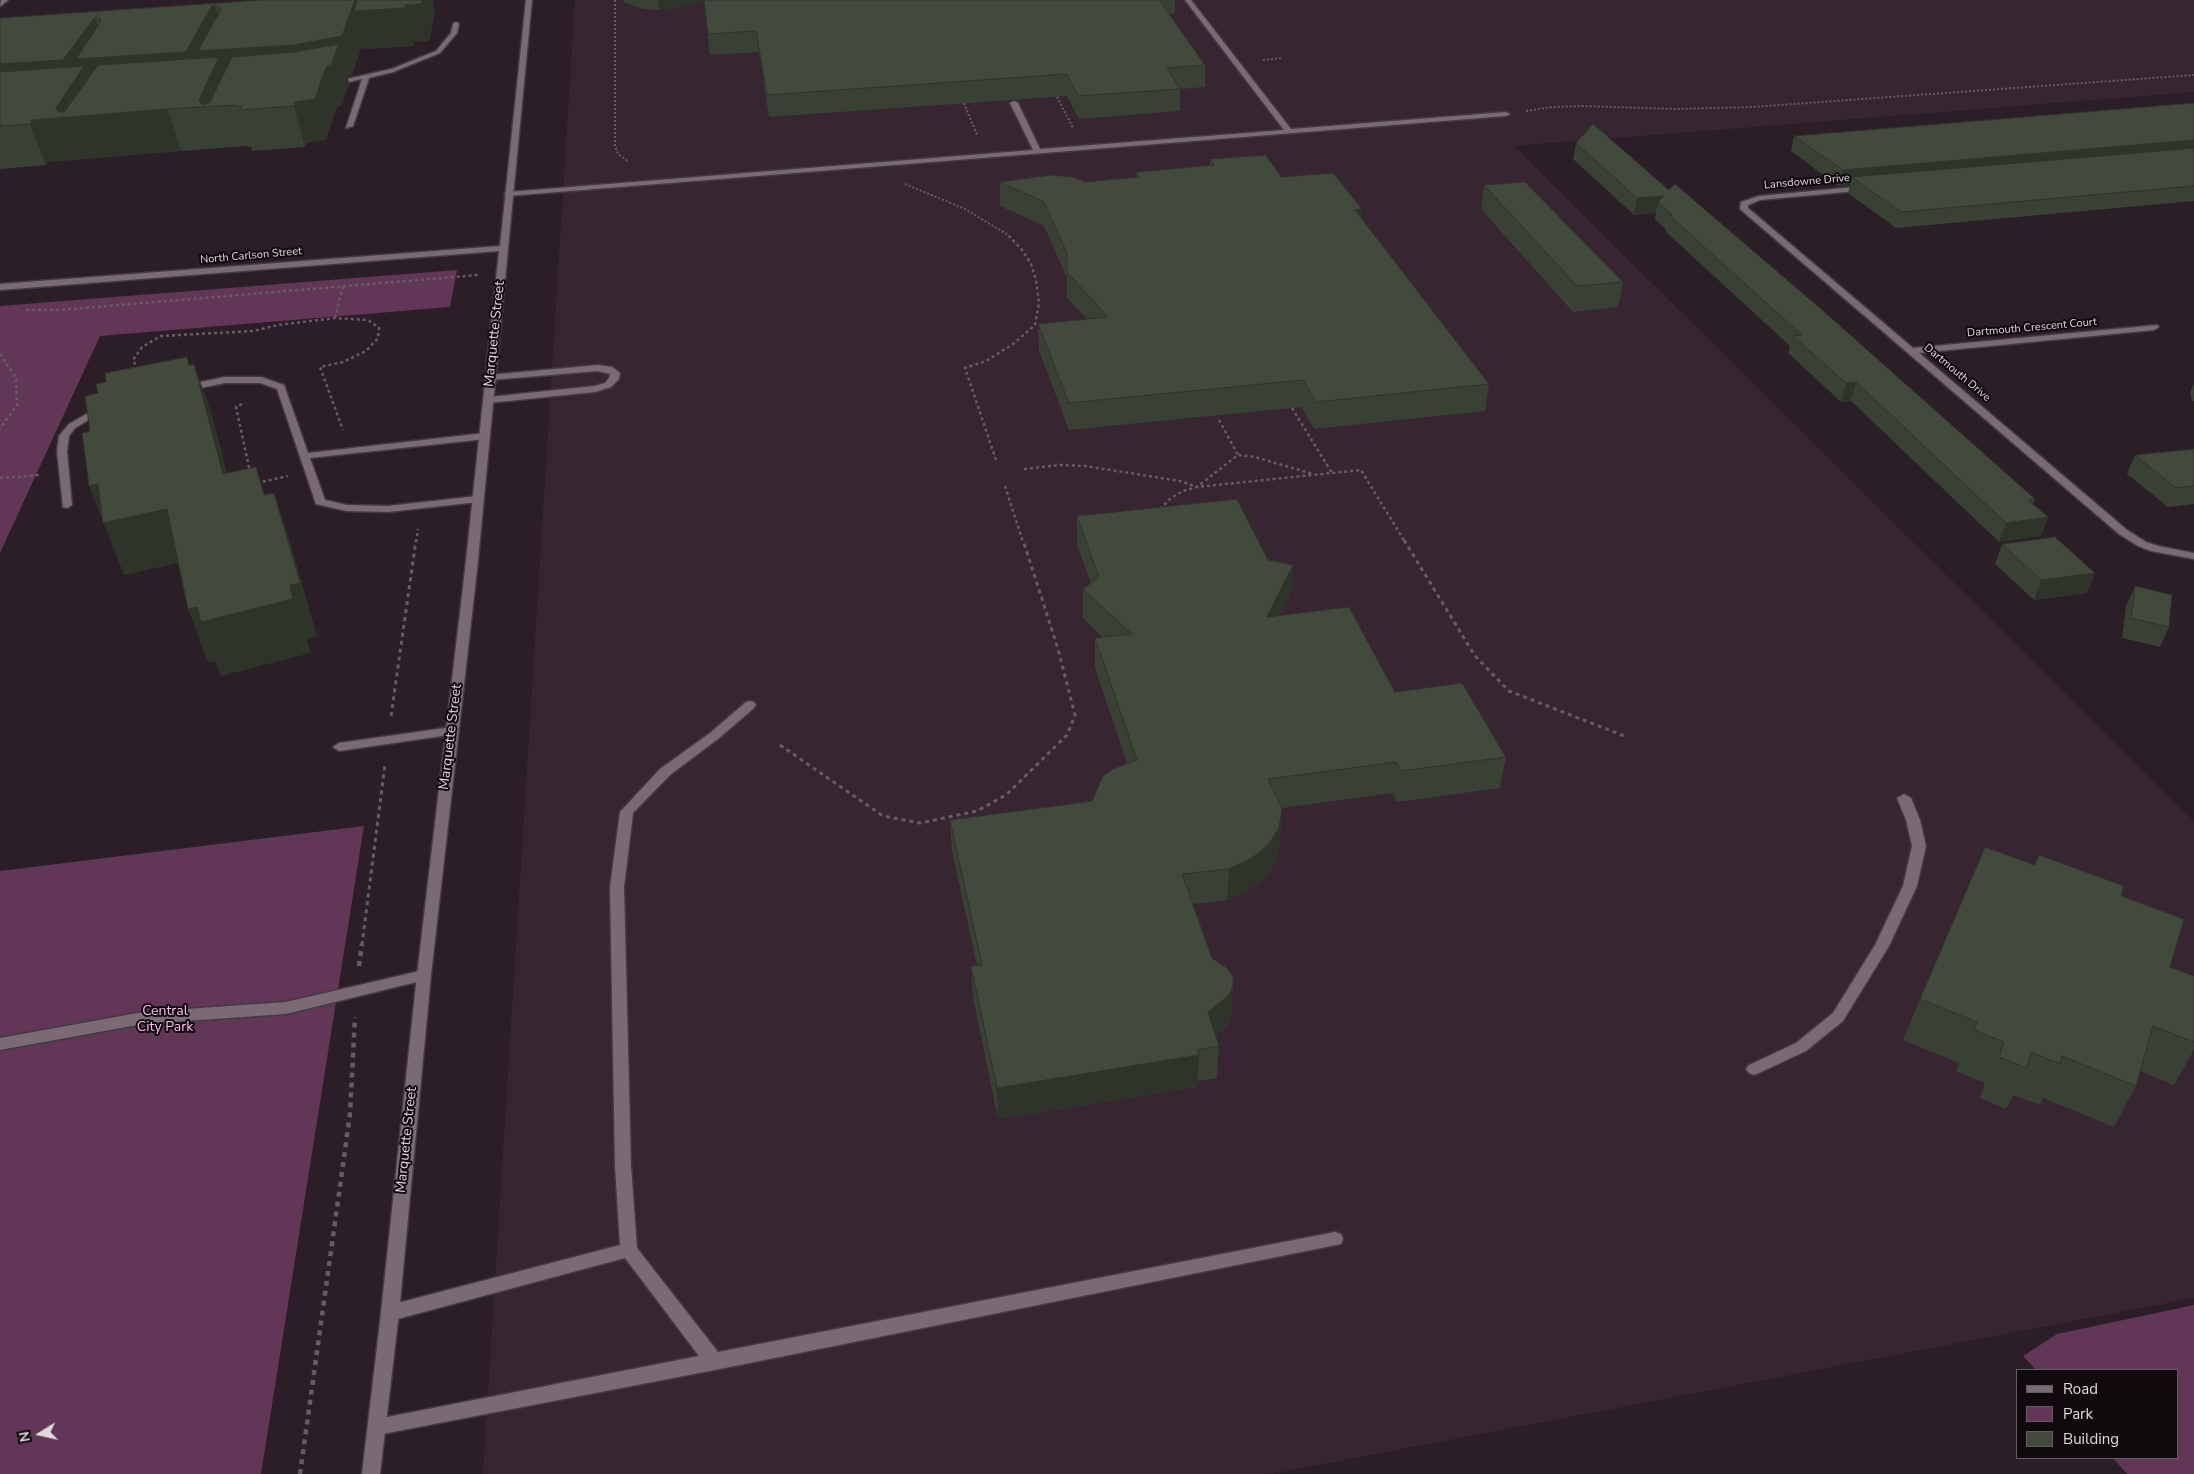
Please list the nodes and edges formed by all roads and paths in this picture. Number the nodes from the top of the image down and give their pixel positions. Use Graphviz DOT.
graph roads {
  1 [pos="5,0"];
  2 [pos="530,0"];
  3 [pos="615,0"];
  4 [pos="1188,0"];
  5 [pos="0,4"];
  6 [pos="456,24"];
  7 [pos="1283,58"];
  8 [pos="1263,60"];
  9 [pos="2194,75"];
  10 [pos="366,77"];
  11 [pos="319,86"];
  12 [pos="1014,103"];
  13 [pos="964,104"];
  14 [pos="1506,114"];
  15 [pos="349,126"];
  16 [pos="1290,131"];
  17 [pos="981,142"];
  18 [pos="1037,151"];
  19 [pos="637,164"];
  20 [pos="903,180"];
  21 [pos="1876,187"];
  22 [pos="508,194"];
  23 [pos="1751,200"];
  24 [pos="503,248"];
  25 [pos="501,272"];
  26 [pos="343,286"];
  27 [pos="0,287"];
  28 [pos="19,310"];
  29 [pos="335,318"];
  30 [pos="2154,327"];
  31 [pos="1911,351"];
  32 [pos="0,354"];
  33 [pos="140,375"];
  34 [pos="491,377"];
  35 [pos="172,391"];
  36 [pos="488,400"];
  37 [pos="110,404"];
  38 [pos="1292,408"];
  39 [pos="1219,420"];
  40 [pos="0,428"];
  41 [pos="344,434"];
  42 [pos="485,436"];
  43 [pos="1238,455"];
  44 [pos="305,456"];
  45 [pos="996,460"];
  46 [pos="1024,469"];
  47 [pos="1332,473"];
  48 [pos="44,475"];
  49 [pos="1316,475"];
  50 [pos="0,478"];
  51 [pos="1005,486"];
  52 [pos="1196,487"];
  53 [pos="478,499"];
  54 [pos="67,505"];
  55 [pos="1159,514"];
  56 [pos="2194,556"];
  57 [pos="750,705"];
  58 [pos="452,731"];
  59 [pos="1627,737"];
  60 [pos="780,745"];
  61 [pos="339,747"];
  62 [pos="1904,798"];
  63 [pos="424,975"];
  64 [pos="0,1044"];
  65 [pos="1754,1070"];
  66 [pos="1335,1239"];
  67 [pos="629,1250"];
  68 [pos="390,1313"];
  69 [pos="715,1362"];
  70 [pos="377,1427"];
  71 [pos="371,1474"];
  1 -- 5 [label="street"];
  2 -- 22 [label="street, Marquette Street"];
  3 -- 19 [label="path"];
  4 -- 16 [label="street"];
  6 -- 10 [label="street"];
  7 -- 8 [label="path"];
  9 -- 14 [label="path"];
  10 -- 11 [label="street"];
  10 -- 15 [label="street"];
  12 -- 18 [label="street"];
  13 -- 17 [label="path"];
  14 -- 16 [label="street"];
  16 -- 18 [label="street"];
  18 -- 22 [label="street"];
  20 -- 45 [label="path"];
  21 -- 23 [label="street, Lansdowne Drive"];
  22 -- 24 [label="street, Marquette Street"];
  23 -- 31 [label="street, Dartmouth Drive"];
  24 -- 25 [label="street, Marquette Street"];
  24 -- 27 [label="street, North Carlson Street"];
  25 -- 26 [label="path"];
  25 -- 34 [label="street, Marquette Street"];
  26 -- 28 [label="path"];
  26 -- 29 [label="path"];
  29 -- 33 [label="path"];
  29 -- 41 [label="path"];
  30 -- 31 [label="street, Dartmouth Crescent Court"];
  31 -- 56 [label="street, Dartmouth Drive"];
  32 -- 40 [label="path"];
  34 -- 36 [label="street, Marquette Street"];
  34 -- 36 [label="street"];
  35 -- 44 [label="street"];
  36 -- 42 [label="street, Marquette Street"];
  37 -- 54 [label="street"];
  38 -- 47 [label="path"];
  39 -- 43 [label="path"];
  42 -- 44 [label="street"];
  42 -- 53 [label="street, Marquette Street"];
  43 -- 49 [label="path"];
  43 -- 52 [label="path"];
  44 -- 53 [label="street"];
  46 -- 52 [label="path"];
  47 -- 49 [label="path"];
  47 -- 59 [label="path"];
  48 -- 50 [label="path"];
  49 -- 52 [label="path"];
  51 -- 60 [label="path"];
  52 -- 55 [label="path"];
  53 -- 58 [label="street, Marquette Street"];
  57 -- 67 [label="street"];
  58 -- 61 [label="street"];
  58 -- 63 [label="street, Marquette Street"];
  62 -- 65 [label="street"];
  63 -- 64 [label="street"];
  63 -- 68 [label="street, Marquette Street"];
  66 -- 69 [label="street"];
  67 -- 68 [label="street"];
  67 -- 69 [label="street"];
  68 -- 70 [label="street, Marquette Street"];
  69 -- 70 [label="street"];
  70 -- 71 [label="street, Marquette Street"];
}
